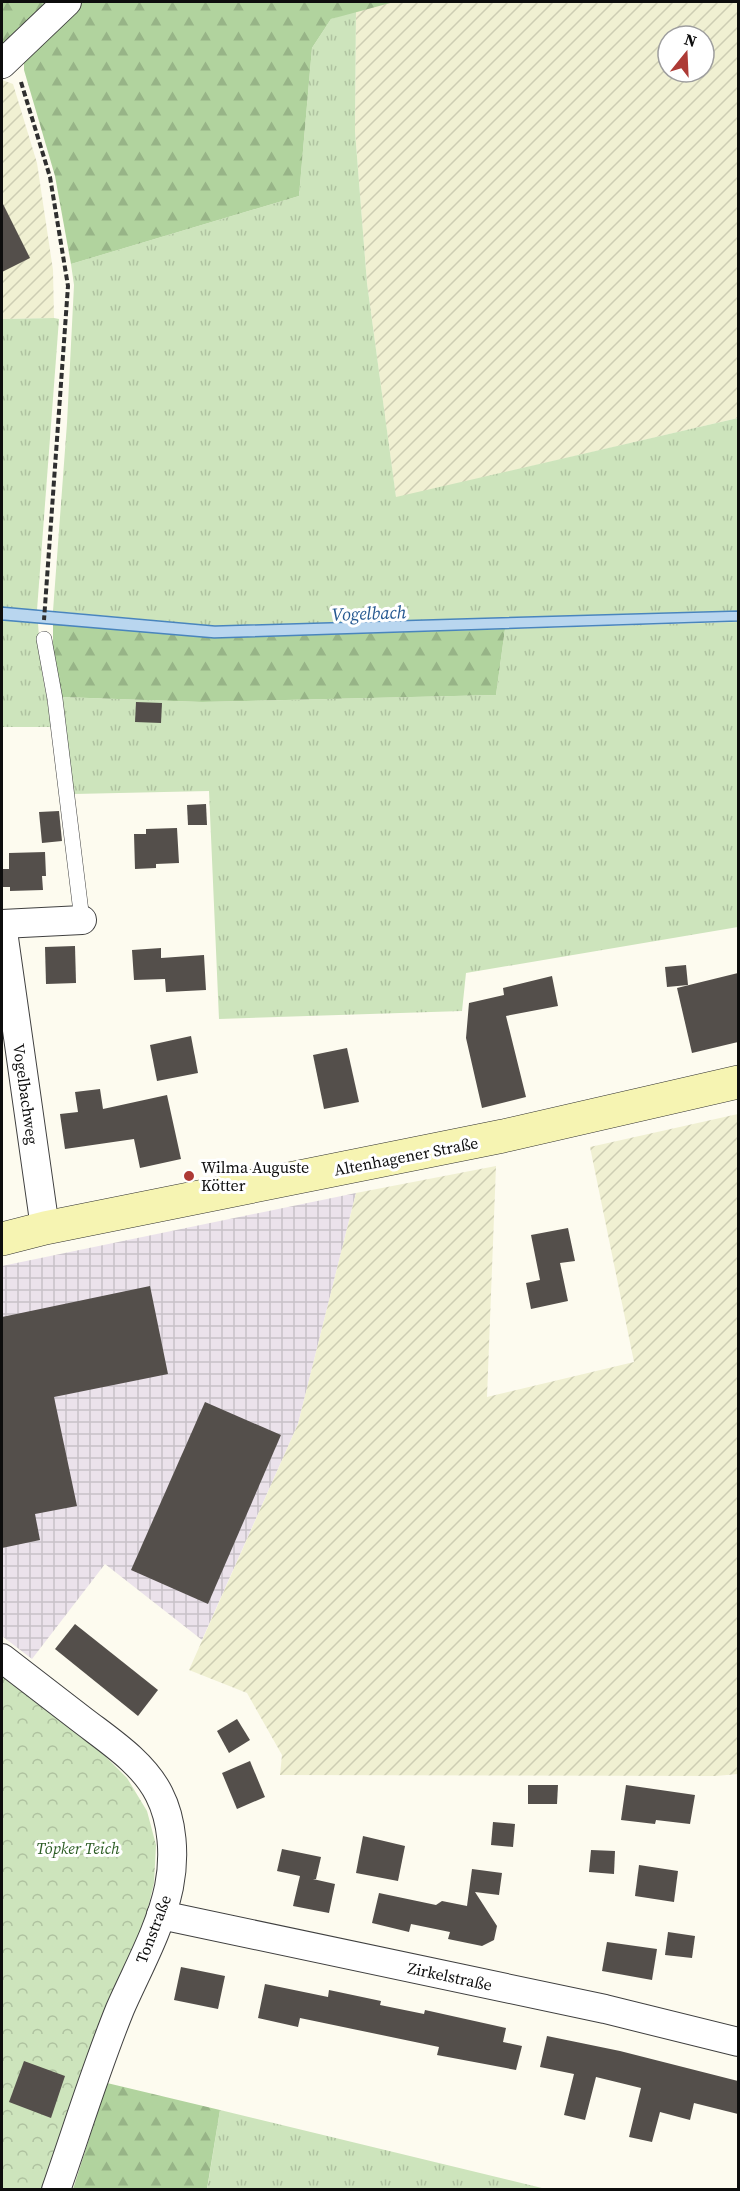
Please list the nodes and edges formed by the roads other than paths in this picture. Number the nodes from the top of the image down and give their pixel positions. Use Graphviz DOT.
graph roads {
  1 [pos="67,2"];
  2 [pos="5,61"];
  3 [pos="44,639"];
  4 [pos="82,920"];
  5 [pos="2,924"];
  6 [pos="738,1082"];
  7 [pos="45,1228"];
  8 [pos="2,1239"];
  9 [pos="2,1658"];
  10 [pos="161,1915"];
  11 [pos="738,2042"];
  12 [pos="56,2190"];
  1 -- 2 [label="street"];
  3 -- 4 [label="lane"];
  4 -- 5 [label="street, Vogelbachweg"];
  5 -- 7 [label="street, Vogelbachweg"];
  6 -- 7 [label="main road, Altenhagener Straße"];
  7 -- 8 [label="main road, Altenhagener Straße"];
  9 -- 10 [label="street, Tonstraße"];
  10 -- 11 [label="street, Zirkelstraße"];
  10 -- 12 [label="street, Tonstraße"];
}
